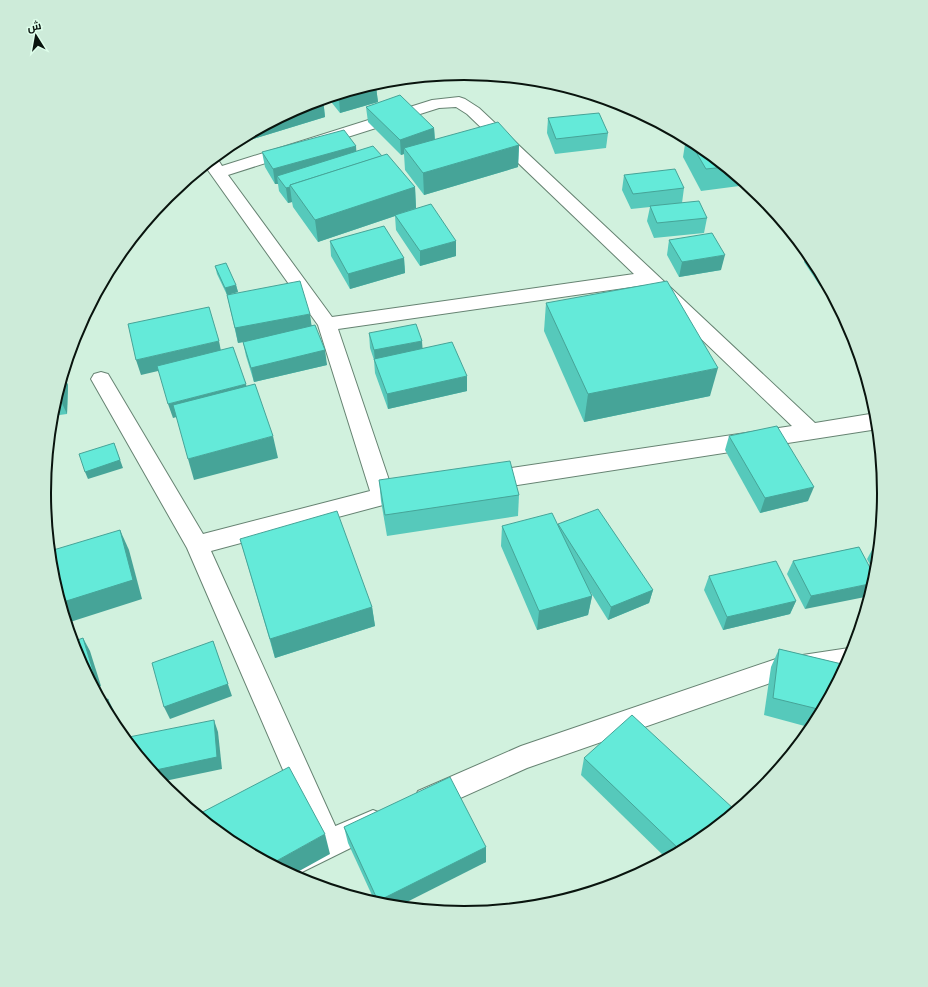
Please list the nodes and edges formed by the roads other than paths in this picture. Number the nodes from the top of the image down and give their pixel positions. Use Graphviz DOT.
graph roads {
  1 [pos="214,167"];
  2 [pos="649,278"];
  3 [pos="327,324"];
  4 [pos="101,379"];
  5 [pos="870,422"];
  6 [pos="811,431"];
  7 [pos="468,483"];
  8 [pos="429,489"];
  9 [pos="383,496"];
  10 [pos="197,545"];
  11 [pos="842,660"];
  12 [pos="329,843"];
  13 [pos="287,867"];
  1 -- 2 [label="street"];
  1 -- 3 [label="street"];
  2 -- 3 [label="street"];
  2 -- 6 [label="street"];
  3 -- 9 [label="street"];
  4 -- 10 [label="street"];
  5 -- 6 [label="street"];
  6 -- 7 [label="street"];
  8 -- 9 [label="street"];
  9 -- 10 [label="street"];
  10 -- 12 [label="street"];
  11 -- 12 [label="street"];
  12 -- 13 [label="street"];
}
